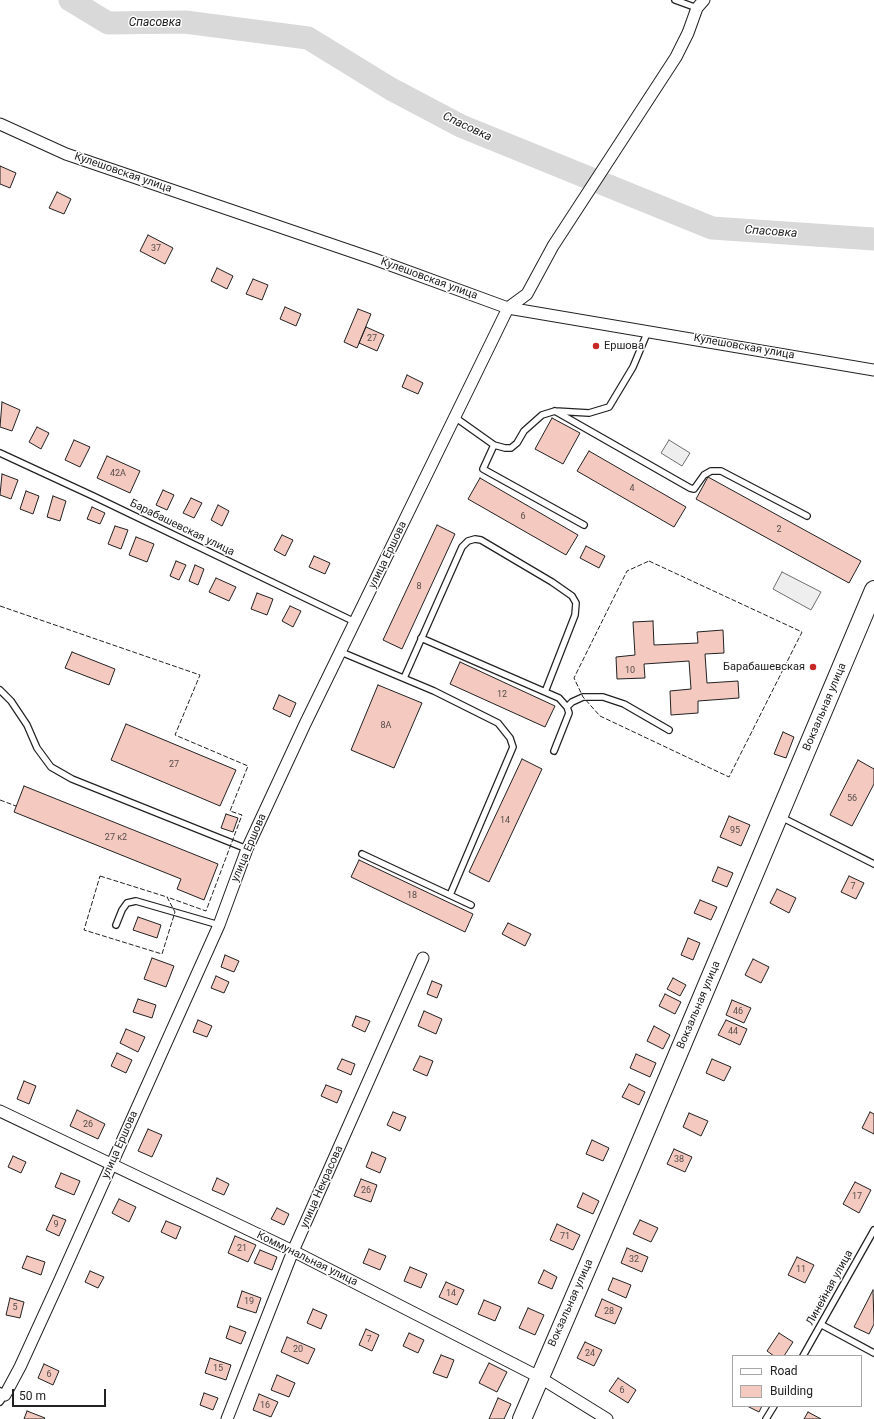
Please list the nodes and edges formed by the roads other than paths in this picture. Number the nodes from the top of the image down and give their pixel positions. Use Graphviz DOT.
graph roads {
  1 [pos="675,0"];
  2 [pos="700,4"];
  3 [pos="0,124"];
  4 [pos="508,308"];
  5 [pos="648,331"];
  6 [pos="874,370"];
  7 [pos="555,411"];
  8 [pos="456,418"];
  9 [pos="494,445"];
  10 [pos="0,453"];
  11 [pos="807,516"];
  12 [pos="584,525"];
  13 [pos="874,590"];
  14 [pos="355,622"];
  15 [pos="421,638"];
  16 [pos="341,652"];
  17 [pos="404,678"];
  18 [pos="0,690"];
  19 [pos="545,692"];
  20 [pos="567,707"];
  21 [pos="669,730"];
  22 [pos="554,751"];
  23 [pos="779,816"];
  24 [pos="247,849"];
  25 [pos="362,854"];
  26 [pos="874,864"];
  27 [pos="450,895"];
  28 [pos="471,905"];
  29 [pos="219,924"];
  30 [pos="116,925"];
  31 [pos="423,958"];
  32 [pos="0,1111"];
  33 [pos="111,1165"];
  34 [pos="874,1230"];
  35 [pos="293,1251"];
  36 [pos="822,1325"];
  37 [pos="874,1353"];
  38 [pos="804,1355"];
  39 [pos="539,1377"];
  40 [pos="2,1396"];
  41 [pos="773,1407"];
  42 [pos="227,1419"];
  43 [pos="522,1419"];
  44 [pos="607,1419"];
  45 [pos="766,1419"];
  1 -- 2 [label="lane"];
  2 -- 4 [label="street"];
  3 -- 4 [label="street, Кулешовская улица"];
  4 -- 5 [label="street, Кулешовская улица"];
  4 -- 8 [label="street, улица Ершова"];
  5 -- 6 [label="street, Кулешовская улица"];
  5 -- 7 [label="lane"];
  7 -- 9 [label="lane"];
  7 -- 11 [label="lane"];
  8 -- 9 [label="lane"];
  8 -- 14 [label="street, улица Ершова"];
  9 -- 12 [label="lane"];
  10 -- 14 [label="lane, Барабашевская улица"];
  13 -- 23 [label="main road, Вокзальная улица"];
  14 -- 16 [label="street, улица Ершова"];
  15 -- 17 [label="lane"];
  15 -- 19 [label="lane"];
  15 -- 19 [label="lane"];
  16 -- 17 [label="lane"];
  16 -- 24 [label="street, улица Ершова"];
  17 -- 27 [label="lane"];
  18 -- 24 [label="lane"];
  19 -- 20 [label="lane"];
  20 -- 21 [label="lane"];
  20 -- 22 [label="lane"];
  23 -- 26 [label="lane"];
  23 -- 39 [label="main road, Вокзальная улица"];
  24 -- 29 [label="street, улица Ершова"];
  25 -- 27 [label="lane"];
  27 -- 28 [label="lane"];
  29 -- 30 [label="lane"];
  29 -- 33 [label="street, улица Ершова"];
  31 -- 35 [label="street, улица Некрасова"];
  32 -- 33 [label="street, Коммунальная улица"];
  33 -- 35 [label="street, Коммунальная улица"];
  33 -- 40 [label="street, улица Ершова"];
  34 -- 36 [label="lane, Линейная улица"];
  35 -- 39 [label="street, Коммунальная улица"];
  35 -- 42 [label="street, улица Некрасова"];
  36 -- 37 [label="lane"];
  36 -- 38 [label="lane, Линейная улица"];
  39 -- 43 [label="main road, Вокзальная улица"];
  39 -- 44 [label="street, Коммунальная улица"];
  41 -- 45 [label="lane"];
}
